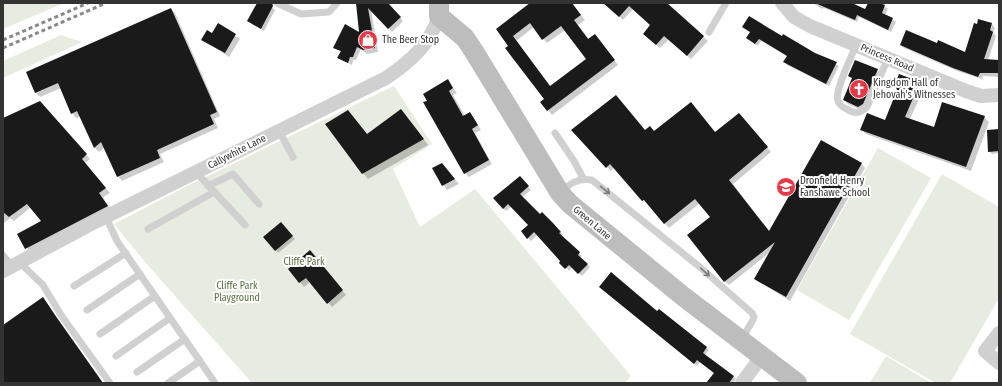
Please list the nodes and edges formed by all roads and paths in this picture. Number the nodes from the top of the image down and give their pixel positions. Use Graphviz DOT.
graph roads {
  1 [pos="277,3"];
  2 [pos="337,3"];
  3 [pos="726,3"];
  4 [pos="782,3"];
  5 [pos="439,9"];
  6 [pos="709,32"];
  7 [pos="856,45"];
  8 [pos="888,58"];
  9 [pos="999,95"];
  10 [pos="279,131"];
  11 [pos="555,133"];
  12 [pos="293,157"];
  13 [pos="196,172"];
  14 [pos="583,178"];
  15 [pos="208,186"];
  16 [pos="214,192"];
  17 [pos="560,192"];
  18 [pos="259,204"];
  19 [pos="106,217"];
  20 [pos="245,225"];
  21 [pos="148,229"];
  22 [pos="126,254"];
  23 [pos="19,262"];
  24 [pos="3,271"];
  25 [pos="140,274"];
  26 [pos="74,286"];
  27 [pos="155,296"];
  28 [pos="87,310"];
  29 [pos="170,318"];
  30 [pos="999,333"];
  31 [pos="100,334"];
  32 [pos="185,339"];
  33 [pos="740,341"];
  34 [pos="116,356"];
  35 [pos="761,357"];
  36 [pos="200,361"];
  37 [pos="999,363"];
  38 [pos="136,372"];
  39 [pos="110,383"];
  40 [pos="168,383"];
  41 [pos="215,383"];
  42 [pos="742,383"];
  43 [pos="797,383"];
  1 -- 2 [label="lane"];
  3 -- 6 [label="lane"];
  4 -- 7 [label="street, Princess Road"];
  5 -- 10 [label="street, Callywhite Lane"];
  5 -- 17 [label="main road, Green Lane"];
  7 -- 8 [label="street, Princess Road"];
  7 -- 8 [label="lane"];
  8 -- 9 [label="street, Princess Road"];
  10 -- 12 [label="lane"];
  10 -- 13 [label="street, Callywhite Lane"];
  11 -- 14 [label="lane"];
  13 -- 15 [label="lane"];
  13 -- 19 [label="street, Callywhite Lane"];
  14 -- 17 [label="lane"];
  14 -- 33 [label="lane, one-way"];
  15 -- 16 [label="lane"];
  15 -- 18 [label="lane"];
  16 -- 20 [label="lane"];
  16 -- 21 [label="lane"];
  17 -- 33 [label="main road, Green Lane"];
  19 -- 22 [label="lane"];
  19 -- 23 [label="street, Callywhite Lane"];
  22 -- 25 [label="lane"];
  22 -- 26 [label="lane"];
  23 -- 24 [label="street, Callywhite Lane"];
  23 -- 39 [label="lane"];
  25 -- 27 [label="lane"];
  25 -- 28 [label="lane"];
  27 -- 29 [label="lane"];
  27 -- 31 [label="lane"];
  29 -- 32 [label="lane"];
  29 -- 34 [label="lane"];
  30 -- 37 [label="street"];
  32 -- 36 [label="lane"];
  32 -- 38 [label="lane"];
  33 -- 35 [label="main road, Green Lane"];
  35 -- 42 [label="street"];
  35 -- 43 [label="main road, Green Lane"];
  36 -- 40 [label="lane"];
  36 -- 41 [label="lane"];
}
